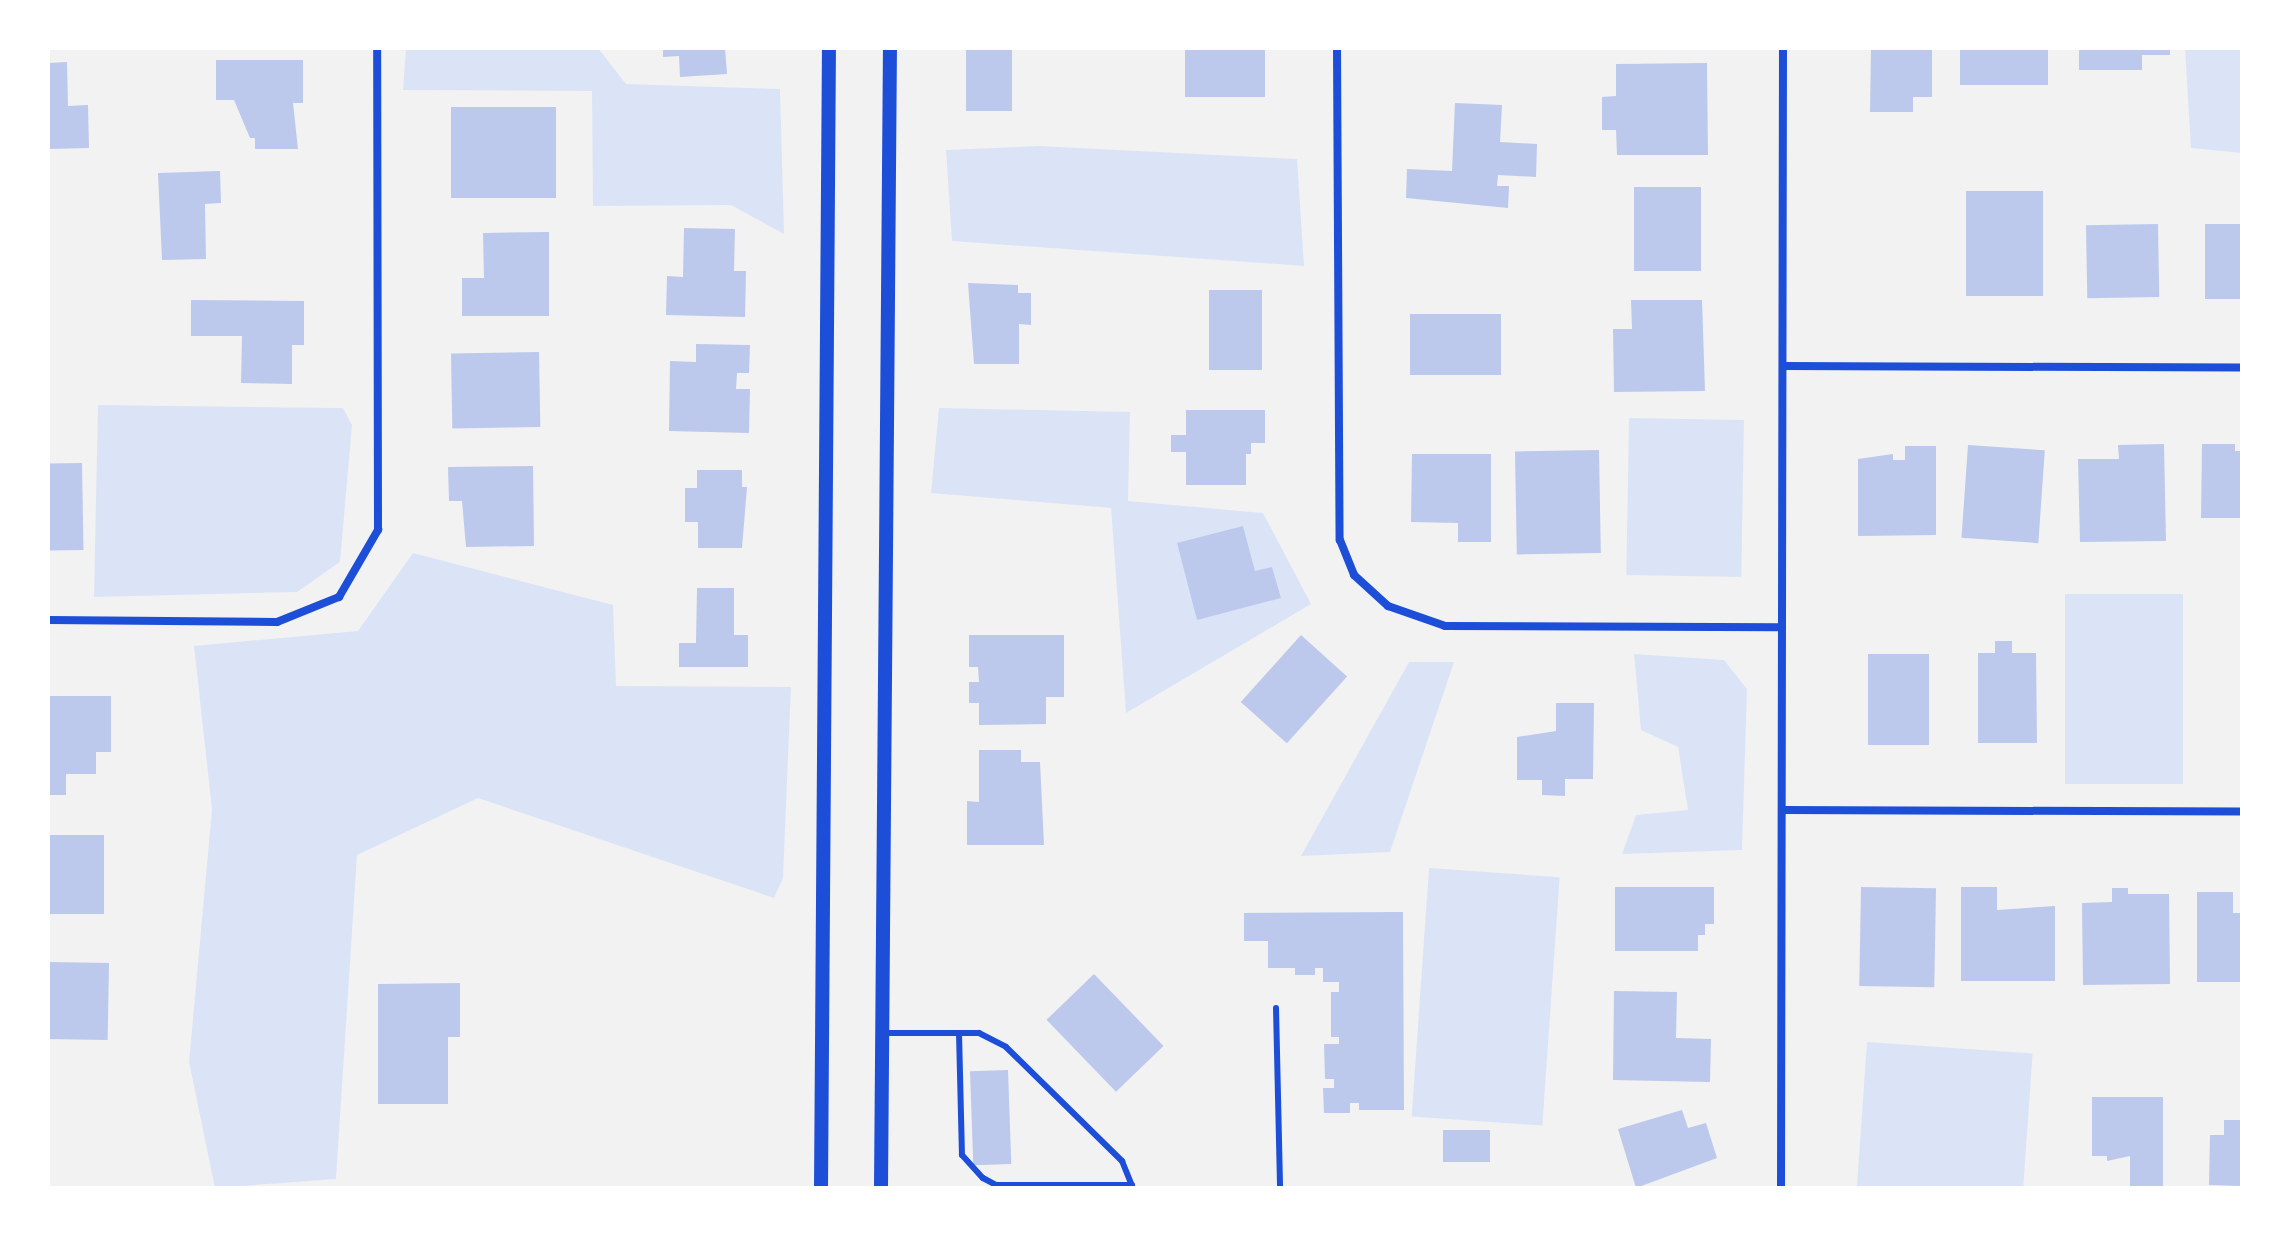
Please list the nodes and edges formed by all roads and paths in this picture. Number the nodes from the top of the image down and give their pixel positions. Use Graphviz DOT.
graph roads {
  1 [pos="377,48"];
  2 [pos="829,48"];
  3 [pos="890,48"];
  4 [pos="1337,48"];
  5 [pos="1783,48"];
  6 [pos="1783,366"];
  7 [pos="2242,368"];
  8 [pos="48,620"];
  9 [pos="1782,627"];
  10 [pos="1783,810"];
  11 [pos="2242,812"];
  12 [pos="1276,1008"];
  13 [pos="882,1033"];
  14 [pos="959,1033"];
  15 [pos="1132,1187"];
  16 [pos="821,1188"];
  17 [pos="881,1188"];
  18 [pos="1280,1188"];
  19 [pos="1781,1188"];
  1 -- 8 [label="street"];
  2 -- 16 [label="street"];
  3 -- 13 [label="street"];
  4 -- 9 [label="street"];
  5 -- 6 [label="street"];
  6 -- 7 [label="street"];
  6 -- 9 [label="street"];
  9 -- 10 [label="street"];
  10 -- 11 [label="street"];
  10 -- 19 [label="street"];
  12 -- 18 [label="lane"];
  13 -- 14 [label="lane"];
  13 -- 17 [label="street"];
  14 -- 15 [label="lane"];
  14 -- 15 [label="lane"];
}
